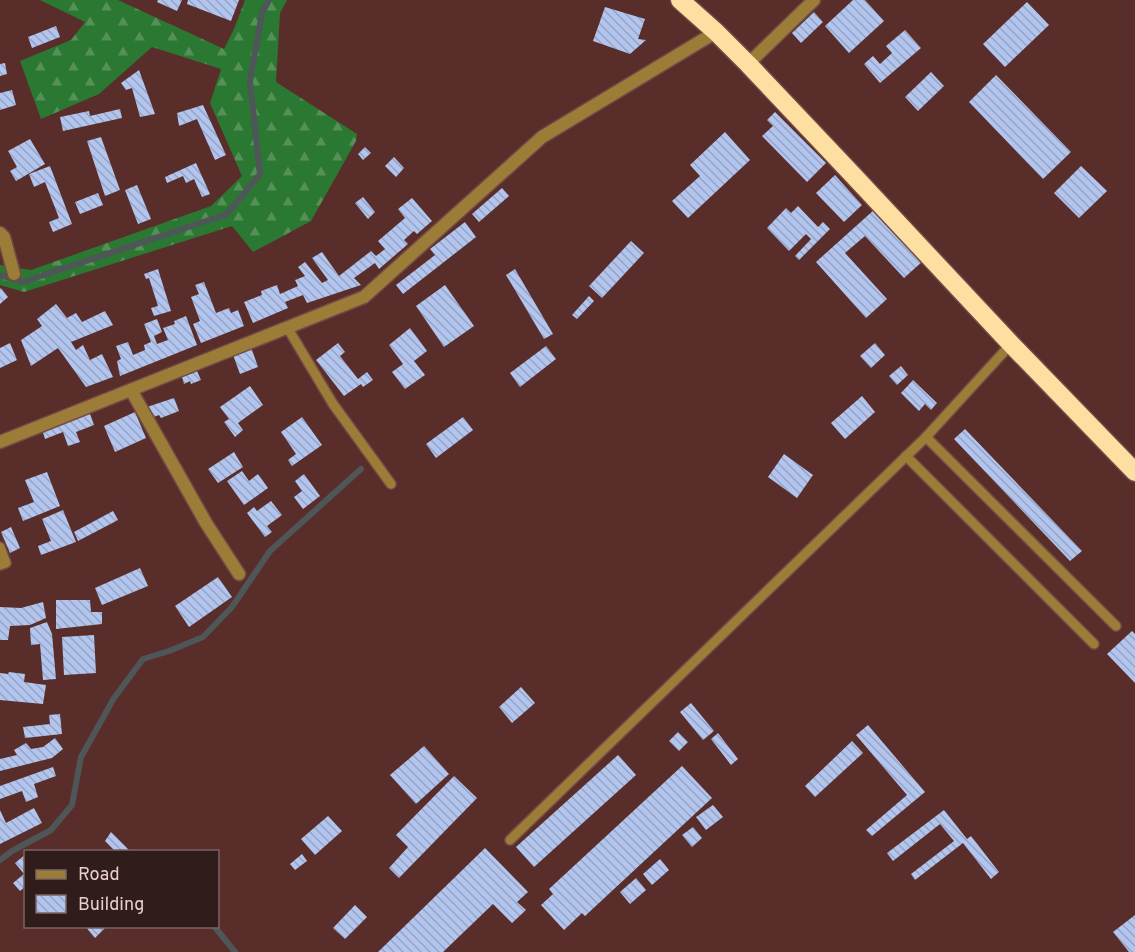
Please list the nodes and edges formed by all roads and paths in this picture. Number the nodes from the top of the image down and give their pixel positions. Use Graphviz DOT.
graph roads {
  1 [pos="680,0"];
  2 [pos="814,0"];
  3 [pos="716,32"];
  4 [pos="748,64"];
  5 [pos="0,232"];
  6 [pos="14,274"];
  7 [pos="287,327"];
  8 [pos="1011,344"];
  9 [pos="131,390"];
  10 [pos="926,437"];
  11 [pos="0,442"];
  12 [pos="906,456"];
  13 [pos="1135,472"];
  14 [pos="391,484"];
  15 [pos="0,547"];
  16 [pos="0,565"];
  17 [pos="238,574"];
  18 [pos="1116,626"];
  19 [pos="1094,644"];
  20 [pos="510,840"];
  1 -- 3 [label="highway"];
  2 -- 4 [label="street"];
  3 -- 4 [label="highway"];
  3 -- 7 [label="street"];
  4 -- 8 [label="highway"];
  5 -- 6 [label="street"];
  7 -- 9 [label="street"];
  7 -- 14 [label="lane"];
  8 -- 10 [label="lane"];
  8 -- 13 [label="highway"];
  9 -- 11 [label="street"];
  9 -- 17 [label="street"];
  10 -- 12 [label="lane"];
  10 -- 18 [label="lane"];
  12 -- 19 [label="lane"];
  12 -- 20 [label="lane"];
  15 -- 16 [label="lane"];
}
